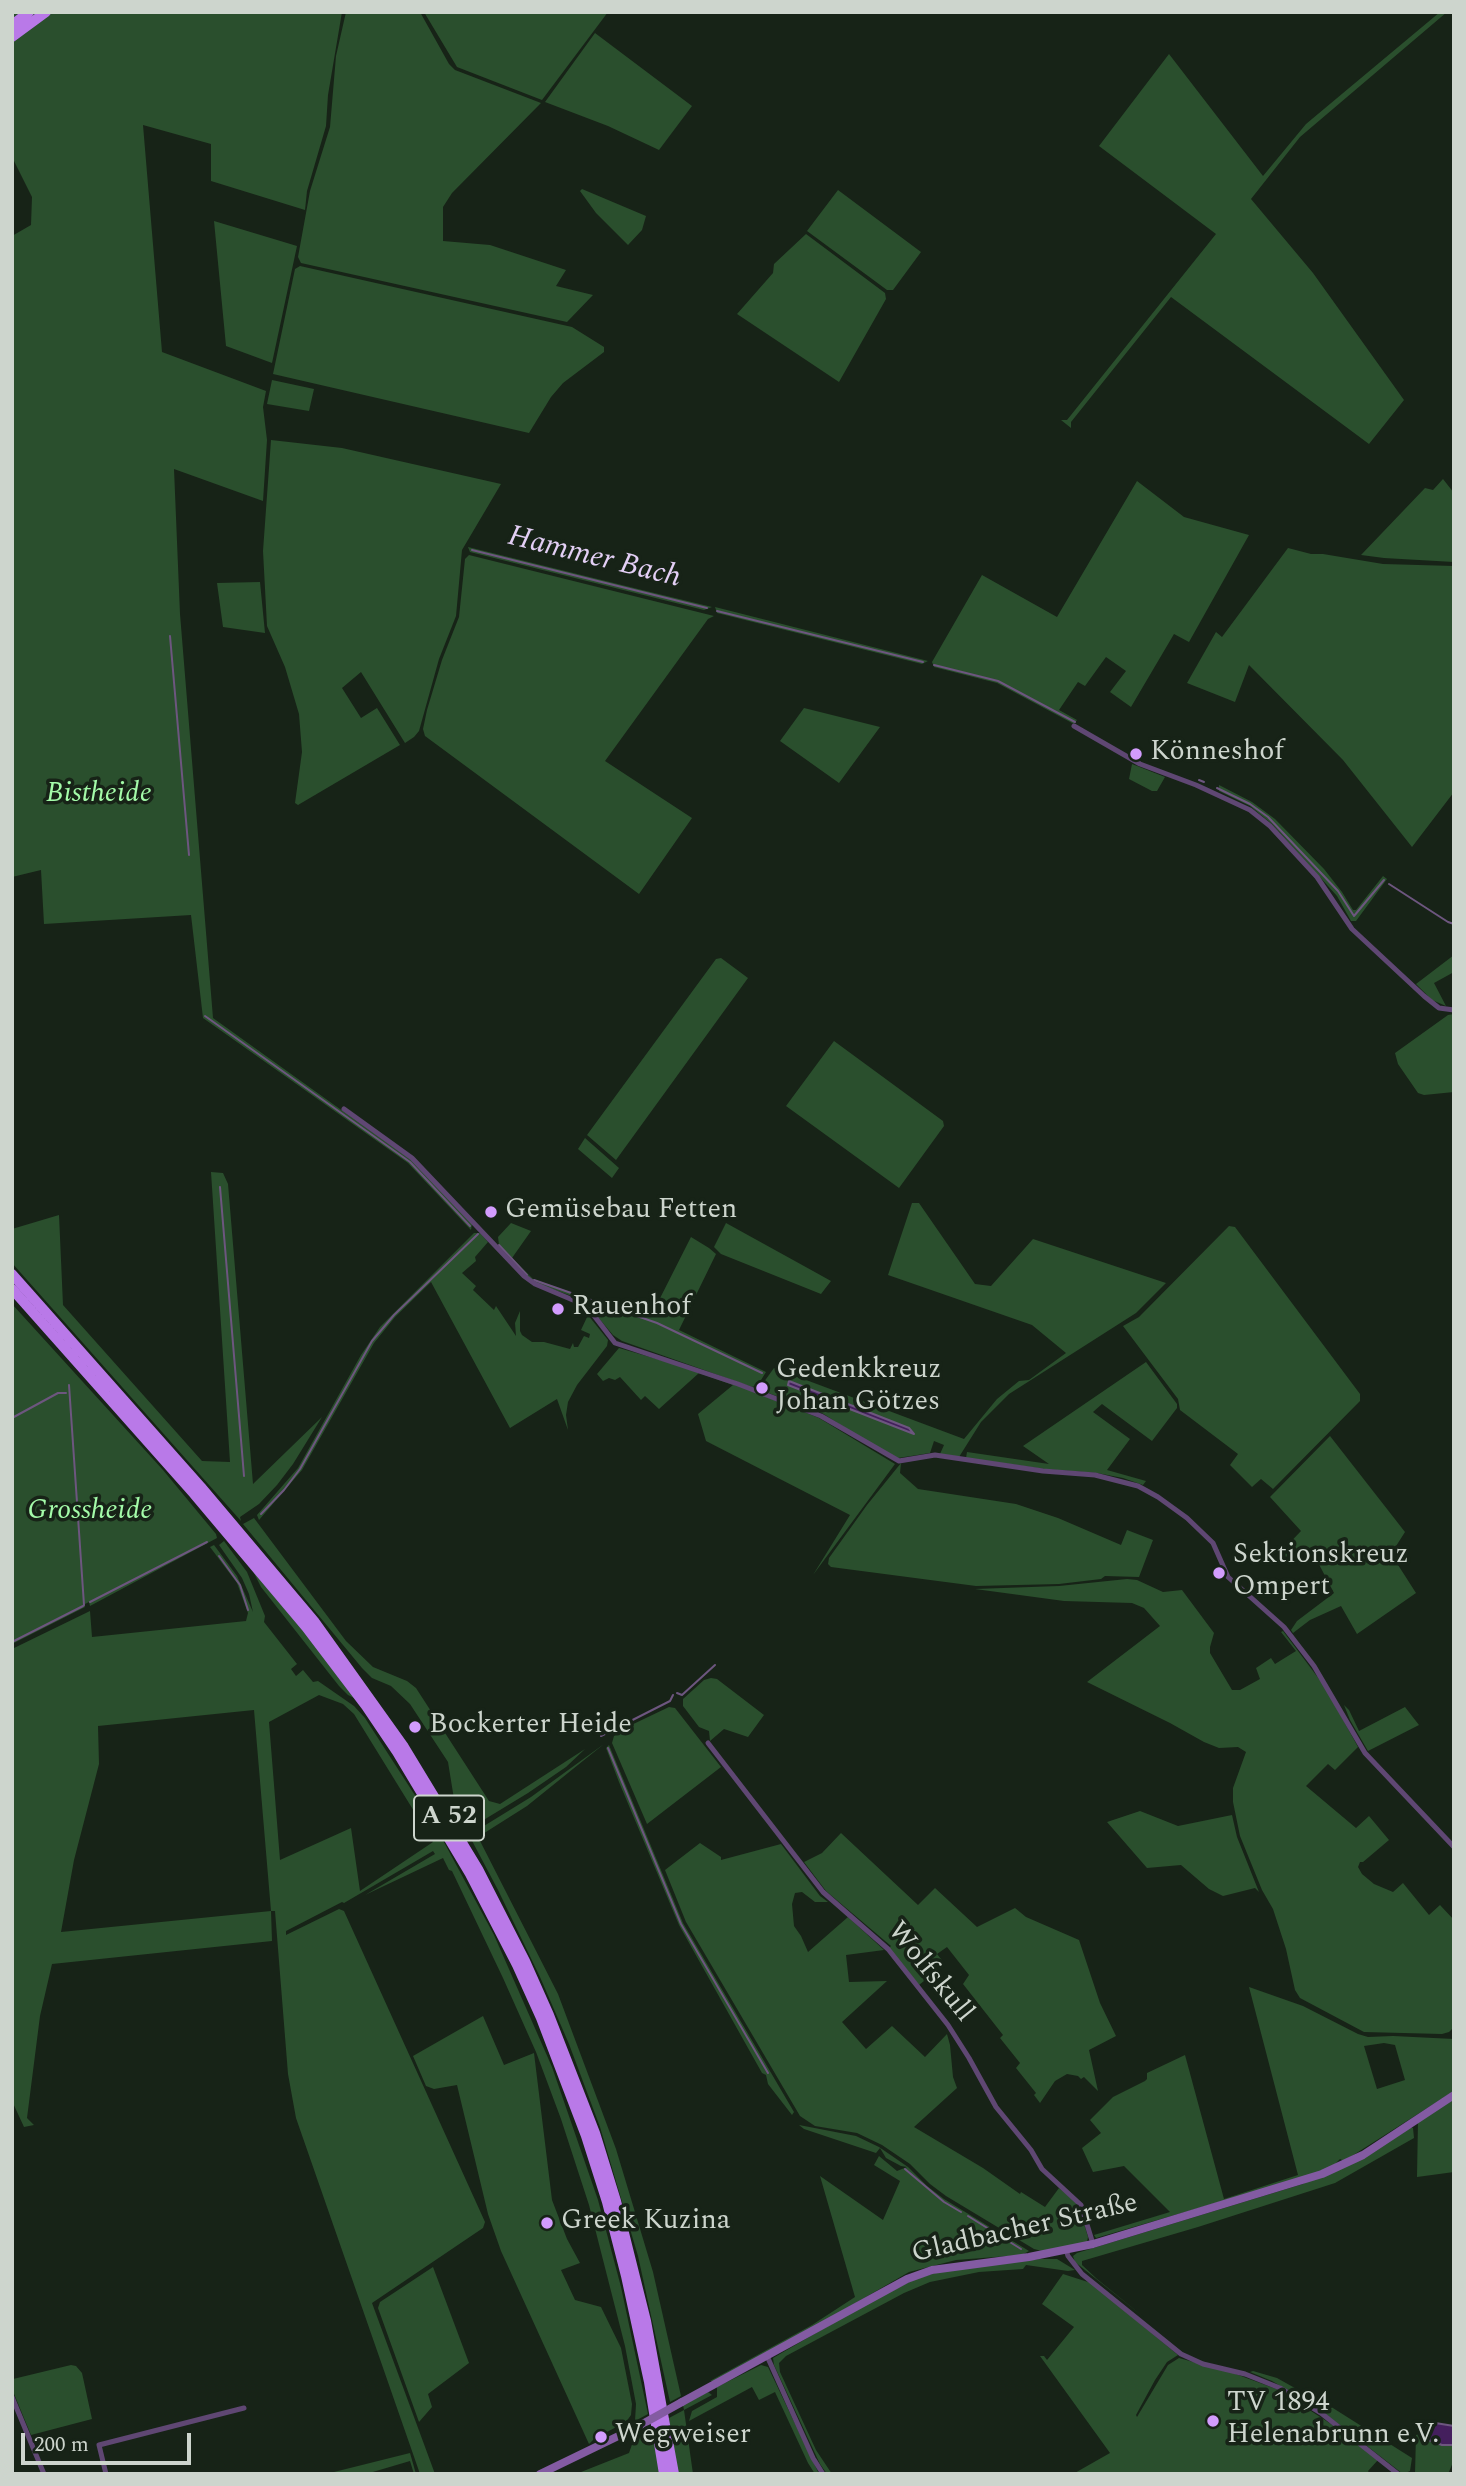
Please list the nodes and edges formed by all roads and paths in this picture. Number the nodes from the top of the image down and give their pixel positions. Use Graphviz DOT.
graph roads {
  1 [pos="29,12"];
  2 [pos="46,12"];
  3 [pos="12,24"];
  4 [pos="12,37"];
  5 [pos="1074,726"];
  6 [pos="1454,1010"];
  7 [pos="344,1109"];
  8 [pos="12,1274"];
  9 [pos="12,1289"];
  10 [pos="708,1743"];
  11 [pos="1454,1847"];
  12 [pos="1454,2095"];
  13 [pos="1093,2244"];
  14 [pos="1066,2250"];
  15 [pos="767,2357"];
  16 [pos="12,2397"];
  17 [pos="244,2408"];
  18 [pos="44,2474"];
  19 [pos="106,2474"];
  20 [pos="540,2474"];
  21 [pos="664,2474"];
  22 [pos="674,2474"];
  23 [pos="823,2474"];
  24 [pos="1397,2474"];
  1 -- 3 [label="highway"];
  2 -- 4 [label="highway"];
  5 -- 6 [label="street"];
  7 -- 11 [label="street"];
  8 -- 22 [label="highway, A 52"];
  9 -- 21 [label="highway, A 52"];
  10 -- 13 [label="street, Wolfskull"];
  12 -- 13 [label="main road, Gladbacher Straße"];
  13 -- 14 [label="main road, Gladbacher Straße"];
  14 -- 15 [label="main road, Gladbacher Straße"];
  14 -- 24 [label="street"];
  15 -- 20 [label="main road, Gladbacher Straße, bridge"];
  15 -- 23 [label="street"];
  16 -- 18 [label="street"];
  17 -- 19 [label="street"];
}
